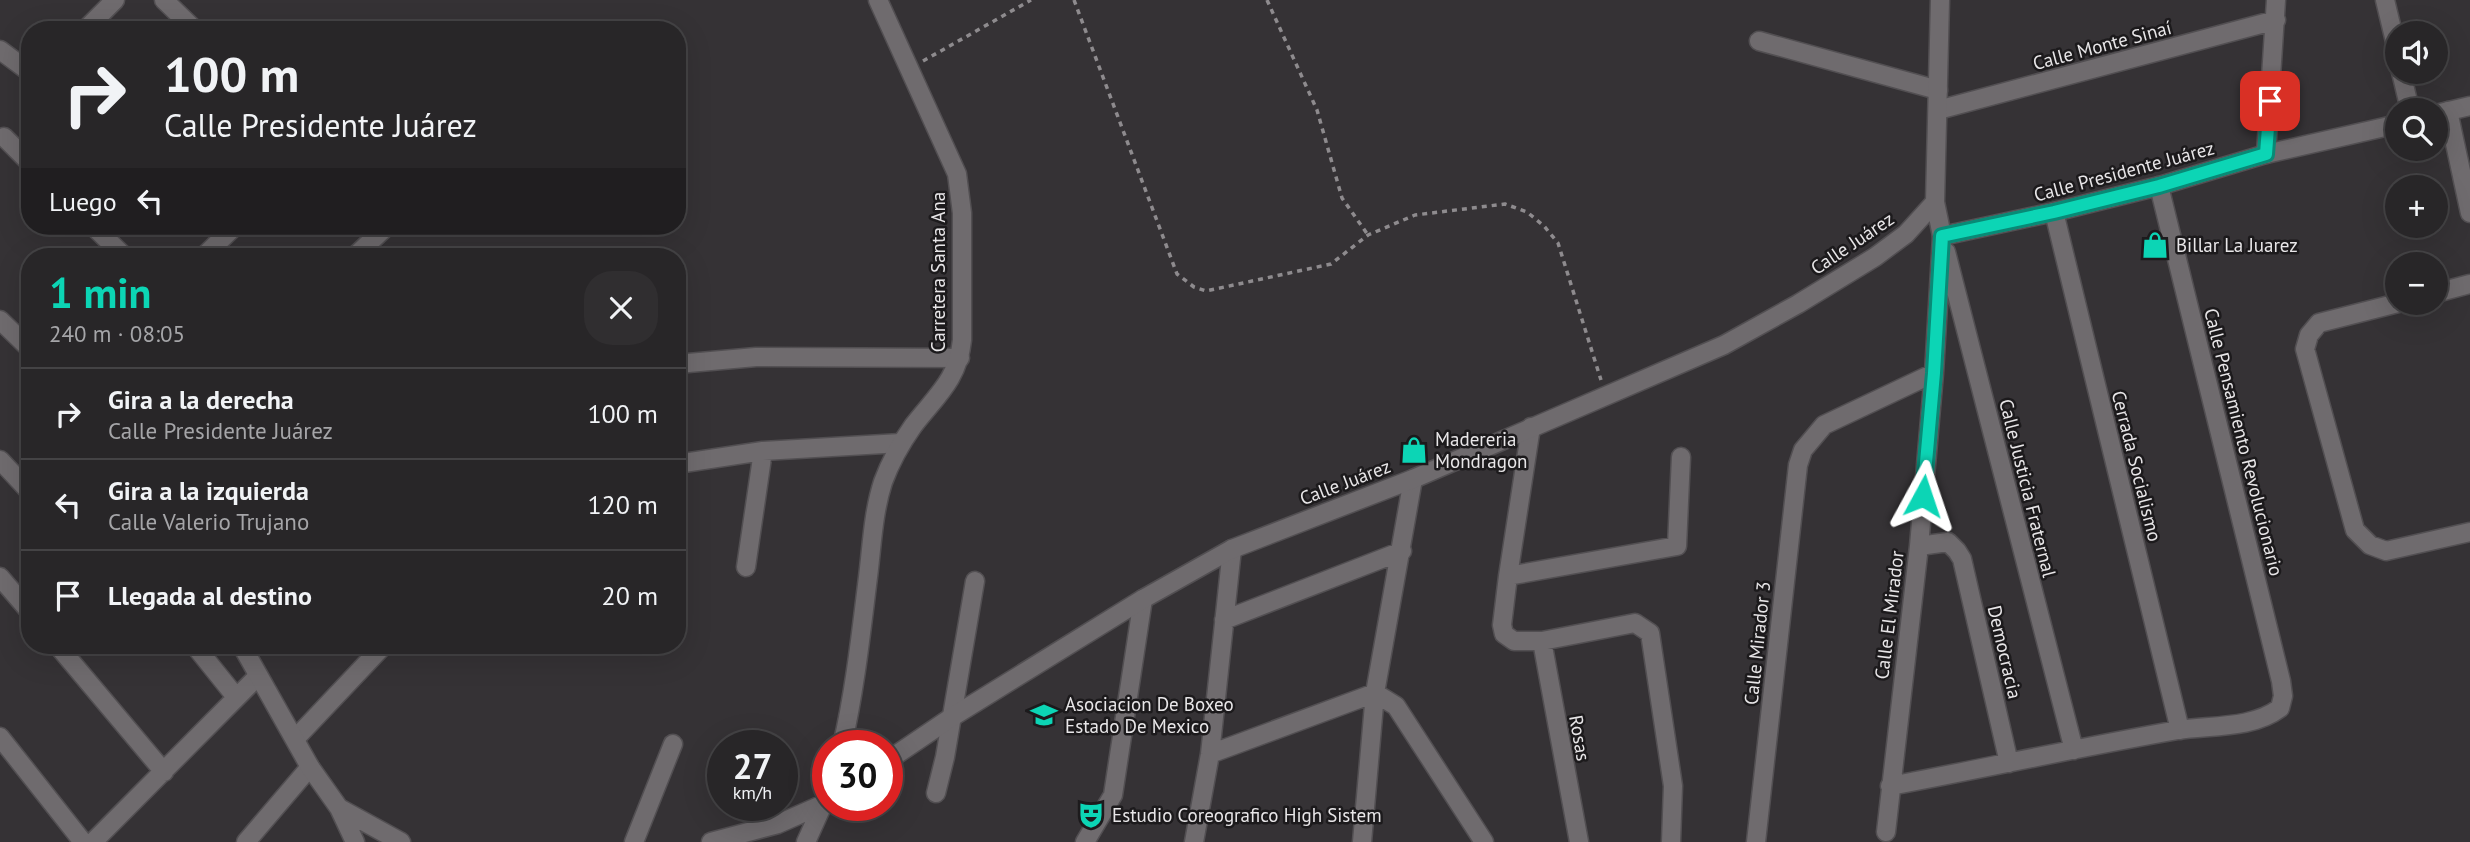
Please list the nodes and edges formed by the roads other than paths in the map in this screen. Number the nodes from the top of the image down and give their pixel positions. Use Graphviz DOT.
graph roads {
  1 [pos="115,0"];
  2 [pos="164,0"];
  3 [pos="878,0"];
  4 [pos="1940,0"];
  5 [pos="2276,0"];
  6 [pos="2385,0"];
  7 [pos="2276,20"];
  8 [pos="94,21"];
  9 [pos="186,21"];
  10 [pos="2390,21"];
  11 [pos="1759,41"];
  12 [pos="0,50"];
  13 [pos="21,66"];
  14 [pos="1938,90"];
  15 [pos="2470,106"];
  16 [pos="1938,110"];
  17 [pos="2448,112"];
  18 [pos="2385,127"];
  19 [pos="2448,134"];
  20 [pos="4,137"];
  21 [pos="21,154"];
  22 [pos="2266,154"];
  23 [pos="2159,186"];
  24 [pos="1935,202"];
  25 [pos="2054,212"];
  26 [pos="2470,213"];
  27 [pos="102,235"];
  28 [pos="226,235"];
  29 [pos="377,235"];
  30 [pos="1942,236"];
  31 [pos="116,248"];
  32 [pos="212,248"];
  33 [pos="364,248"];
  34 [pos="2470,284"];
  35 [pos="2448,290"];
  36 [pos="2385,306"];
  37 [pos="0,320"];
  38 [pos="21,340"];
  39 [pos="960,358"];
  40 [pos="686,363"];
  41 [pos="1934,373"];
  42 [pos="1531,427"];
  43 [pos="901,443"];
  44 [pos="762,451"];
  45 [pos="1681,457"];
  46 [pos="0,460"];
  47 [pos="686,463"];
  48 [pos="1413,478"];
  49 [pos="21,482"];
  50 [pos="2470,532"];
  51 [pos="1919,546"];
  52 [pos="1232,549"];
  53 [pos="1402,551"];
  54 [pos="746,567"];
  55 [pos="1508,576"];
  56 [pos="0,577"];
  57 [pos="975,581"];
  58 [pos="21,598"];
  59 [pos="1143,599"];
  60 [pos="1224,620"];
  61 [pos="1542,641"];
  62 [pos="65,654"];
  63 [pos="201,654"];
  64 [pos="246,654"];
  65 [pos="375,654"];
  66 [pos="258,676"];
  67 [pos="1375,693"];
  68 [pos="236,697"];
  69 [pos="952,717"];
  70 [pos="845,730"];
  71 [pos="2180,730"];
  72 [pos="0,737"];
  73 [pos="295,739"];
  74 [pos="673,744"];
  75 [pos="903,750"];
  76 [pos="2074,751"];
  77 [pos="1210,754"];
  78 [pos="2009,763"];
  79 [pos="310,767"];
  80 [pos="164,772"];
  81 [pos="1890,786"];
  82 [pos="936,793"];
  83 [pos="812,807"];
  84 [pos="340,808"];
  85 [pos="816,821"];
  86 [pos="1886,832"];
  87 [pos="83,842"];
  88 [pos="93,842"];
  89 [pos="246,842"];
  90 [pos="355,842"];
  91 [pos="401,842"];
  92 [pos="634,842"];
  93 [pos="711,842"];
  94 [pos="806,842"];
  95 [pos="1085,842"];
  96 [pos="1194,842"];
  97 [pos="1362,842"];
  98 [pos="1484,842"];
  99 [pos="1578,842"];
  100 [pos="1671,842"];
  101 [pos="1756,842"];
  1 -- 8 [label="street"];
  2 -- 9 [label="street"];
  3 -- 39 [label="street, Carretera Santa Ana"];
  4 -- 14 [label="street"];
  5 -- 7 [label="street"];
  6 -- 10 [label="street"];
  7 -- 16 [label="street, Calle Monte Sinaí"];
  7 -- 22 [label="street"];
  11 -- 14 [label="street"];
  12 -- 13 [label="street"];
  14 -- 16 [label="street"];
  15 -- 17 [label="street"];
  16 -- 24 [label="street"];
  18 -- 22 [label="street, Calle Presidente Juárez"];
  19 -- 26 [label="street"];
  20 -- 21 [label="street"];
  22 -- 23 [label="street, Calle Presidente Juárez"];
  23 -- 25 [label="street, Calle Presidente Juárez"];
  23 -- 71 [label="street, Calle Pensamiento Revolucionario"];
  24 -- 30 [label="street"];
  24 -- 42 [label="street, Calle Juárez"];
  25 -- 30 [label="street, Calle Presidente Juárez"];
  25 -- 71 [label="street, Cerrada Socialismo"];
  27 -- 31 [label="street"];
  28 -- 32 [label="street"];
  29 -- 33 [label="street"];
  30 -- 41 [label="street, Calle El Mirador"];
  30 -- 76 [label="street, Calle Justicia Fraternal"];
  34 -- 35 [label="street"];
  36 -- 50 [label="street"];
  37 -- 38 [label="street"];
  39 -- 40 [label="street"];
  39 -- 43 [label="street, Carretera Santa Ana"];
  41 -- 51 [label="street, Calle El Mirador"];
  41 -- 101 [label="street, Calle Mirador 3"];
  42 -- 48 [label="street, Calle Juárez"];
  42 -- 55 [label="street"];
  43 -- 44 [label="street"];
  43 -- 70 [label="street, Carretera Santa Ana"];
  44 -- 47 [label="street"];
  44 -- 54 [label="street"];
  45 -- 55 [label="street"];
  46 -- 49 [label="street"];
  48 -- 52 [label="street, Calle Juárez"];
  48 -- 53 [label="street"];
  51 -- 78 [label="street, Democracia"];
  51 -- 81 [label="street, Calle El Mirador"];
  52 -- 59 [label="street, Calle Juárez"];
  52 -- 60 [label="street"];
  53 -- 60 [label="street"];
  53 -- 67 [label="street"];
  55 -- 61 [label="street"];
  56 -- 58 [label="street"];
  57 -- 69 [label="street"];
  59 -- 69 [label="street, Calle Juárez"];
  59 -- 95 [label="street"];
  60 -- 77 [label="street"];
  61 -- 99 [label="street, Rosas"];
  61 -- 100 [label="street"];
  62 -- 80 [label="street"];
  63 -- 68 [label="street"];
  64 -- 66 [label="street"];
  65 -- 73 [label="street"];
  66 -- 68 [label="street"];
  66 -- 73 [label="street"];
  67 -- 77 [label="street"];
  67 -- 97 [label="street"];
  67 -- 98 [label="street"];
  68 -- 80 [label="street"];
  69 -- 75 [label="street, Calle Juárez"];
  69 -- 82 [label="street"];
  71 -- 76 [label="street"];
  72 -- 87 [label="street"];
  73 -- 79 [label="street"];
  74 -- 92 [label="street"];
  76 -- 78 [label="street"];
  77 -- 96 [label="street"];
  78 -- 81 [label="street"];
  79 -- 84 [label="street"];
  79 -- 89 [label="street"];
  80 -- 88 [label="street"];
  81 -- 86 [label="street, Calle El Mirador"];
  83 -- 93 [label="street"];
  84 -- 90 [label="street"];
  84 -- 91 [label="street"];
  85 -- 94 [label="street"];
}
